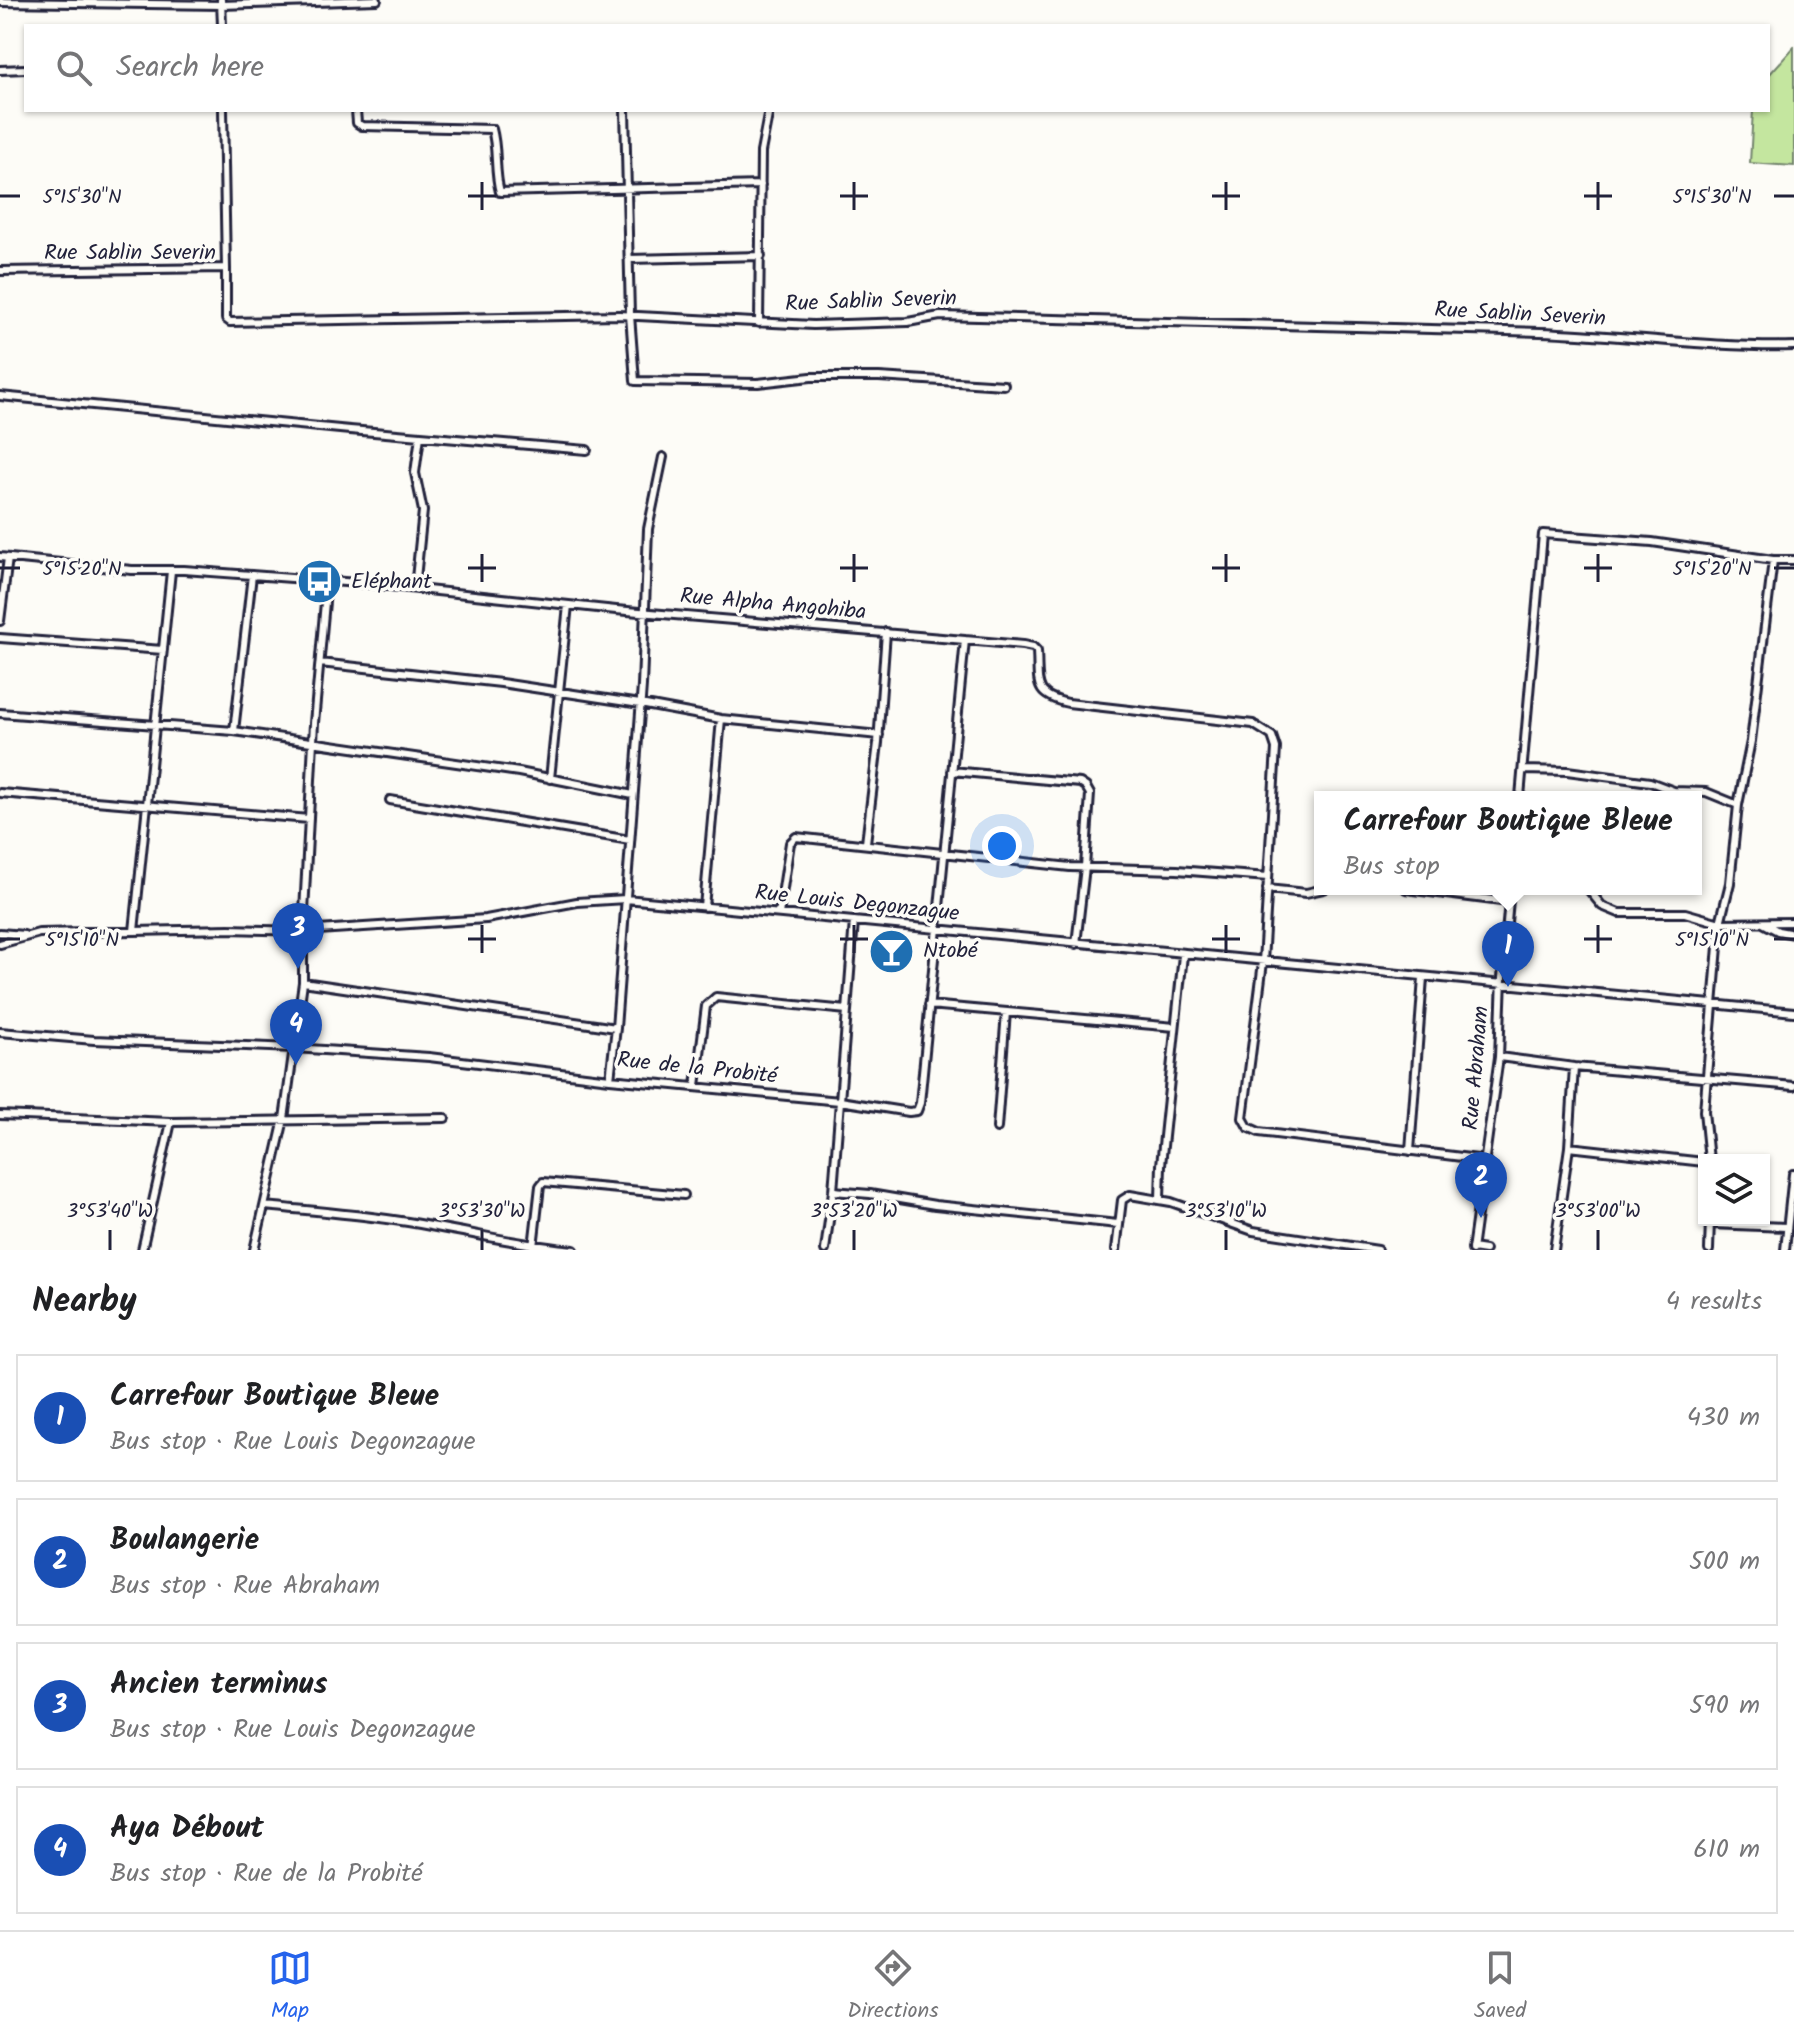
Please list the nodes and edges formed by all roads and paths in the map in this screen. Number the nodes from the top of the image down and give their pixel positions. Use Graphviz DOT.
graph roads {
  1 [pos="377,0"];
  2 [pos="0,2"];
  3 [pos="222,3"];
  4 [pos="222,24"];
  5 [pos="24,69"];
  6 [pos="0,70"];
  7 [pos="223,112"];
  8 [pos="356,112"];
  9 [pos="625,112"];
  10 [pos="769,112"];
  11 [pos="761,185"];
  12 [pos="627,187"];
  13 [pos="761,256"];
  14 [pos="629,259"];
  15 [pos="226,268"];
  16 [pos="0,271"];
  17 [pos="630,315"];
  18 [pos="759,323"];
  19 [pos="1794,346"];
  20 [pos="1004,385"];
  21 [pos="0,396"];
  22 [pos="420,436"];
  23 [pos="587,450"];
  24 [pos="663,457"];
  25 [pos="4,557"];
  26 [pos="1773,560"];
  27 [pos="1794,560"];
  28 [pos="171,571"];
  29 [pos="252,575"];
  30 [pos="327,580"];
  31 [pos="415,588"];
  32 [pos="568,605"];
  33 [pos="646,612"];
  34 [pos="0,621"];
  35 [pos="886,632"];
  36 [pos="0,638"];
  37 [pos="965,640"];
  38 [pos="163,650"];
  39 [pos="320,663"];
  40 [pos="558,692"];
  41 [pos="640,704"];
  42 [pos="0,713"];
  43 [pos="721,719"];
  44 [pos="156,726"];
  45 [pos="234,731"];
  46 [pos="879,735"];
  47 [pos="313,744"];
  48 [pos="1524,770"];
  49 [pos="952,771"];
  50 [pos="550,779"];
  51 [pos="1521,791"];
  52 [pos="1674,791"];
  53 [pos="1702,792"];
  54 [pos="0,793"];
  55 [pos="633,795"];
  56 [pos="390,800"];
  57 [pos="147,804"];
  58 [pos="1738,805"];
  59 [pos="309,819"];
  60 [pos="630,840"];
  61 [pos="866,843"];
  62 [pos="943,852"];
  63 [pos="1085,867"];
  64 [pos="1268,877"];
  65 [pos="1267,889"];
  66 [pos="1314,891"];
  67 [pos="1454,895"];
  68 [pos="1510,895"];
  69 [pos="1593,895"];
  70 [pos="626,899"];
  71 [pos="1509,902"];
  72 [pos="704,907"];
  73 [pos="779,914"];
  74 [pos="854,921"];
  75 [pos="1794,922"];
  76 [pos="1720,923"];
  77 [pos="1763,923"];
  78 [pos="936,930"];
  79 [pos="134,931"];
  80 [pos="303,931"];
  81 [pos="0,933"];
  82 [pos="1794,934"];
  83 [pos="27,935"];
  84 [pos="0,944"];
  85 [pos="1076,944"];
  86 [pos="1183,955"];
  87 [pos="1263,962"];
  88 [pos="1423,978"];
  89 [pos="303,982"];
  90 [pos="1502,985"];
  91 [pos="929,1005"];
  92 [pos="1713,1005"];
  93 [pos="847,1010"];
  94 [pos="1006,1012"];
  95 [pos="1794,1012"];
  96 [pos="1175,1027"];
  97 [pos="616,1028"];
  98 [pos="0,1032"];
  99 [pos="294,1048"];
  100 [pos="1499,1057"];
  101 [pos="1574,1067"];
  102 [pos="1707,1078"];
  103 [pos="610,1079"];
  104 [pos="696,1086"];
  105 [pos="1794,1086"];
  106 [pos="840,1101"];
  107 [pos="0,1115"];
  108 [pos="445,1118"];
  109 [pos="284,1119"];
  110 [pos="171,1122"];
  111 [pos="997,1128"];
  112 [pos="1569,1147"];
  113 [pos="1410,1151"];
  114 [pos="1707,1154"];
  115 [pos="1486,1160"];
  116 [pos="1698,1160"];
  117 [pos="1793,1174"];
  118 [pos="833,1191"];
  119 [pos="684,1195"];
  120 [pos="1160,1199"];
  121 [pos="265,1206"];
  122 [pos="1118,1224"];
  123 [pos="1710,1226"];
  124 [pos="1770,1226"];
  125 [pos="1786,1227"];
  126 [pos="533,1247"];
  127 [pos="1472,1249"];
  128 [pos="142,1250"];
  129 [pos="254,1250"];
  130 [pos="574,1250"];
  131 [pos="825,1250"];
  132 [pos="1116,1250"];
  133 [pos="1378,1250"];
  134 [pos="1485,1250"];
  135 [pos="1554,1250"];
  136 [pos="1709,1250"];
  137 [pos="1785,1250"];
  1 -- 3 [label="street"];
  2 -- 3 [label="street"];
  3 -- 4 [label="street"];
  5 -- 6 [label="street"];
  7 -- 15 [label="street"];
  8 -- 12 [label="street"];
  9 -- 12 [label="street"];
  10 -- 11 [label="street"];
  11 -- 12 [label="street"];
  11 -- 13 [label="street"];
  12 -- 14 [label="street"];
  13 -- 14 [label="street"];
  13 -- 18 [label="street"];
  14 -- 17 [label="street"];
  15 -- 16 [label="street, Rue Sablin Severin"];
  15 -- 17 [label="street, Rue Sablin Severin"];
  17 -- 18 [label="street, Rue Sablin Severin"];
  17 -- 20 [label="street"];
  18 -- 19 [label="street, Rue Sablin Severin"];
  21 -- 22 [label="street"];
  22 -- 23 [label="street"];
  22 -- 31 [label="street"];
  24 -- 33 [label="street"];
  25 -- 28 [label="street, Rue Alpha Angohiba"];
  25 -- 34 [label="street"];
  26 -- 27 [label="street"];
  26 -- 48 [label="street"];
  26 -- 58 [label="street"];
  28 -- 29 [label="street, Rue Alpha Angohiba"];
  28 -- 38 [label="street"];
  29 -- 30 [label="street, Rue Alpha Angohiba"];
  29 -- 45 [label="street"];
  30 -- 31 [label="street, Rue Alpha Angohiba"];
  30 -- 39 [label="street"];
  31 -- 32 [label="street, Rue Alpha Angohiba"];
  32 -- 33 [label="street, Rue Alpha Angohiba"];
  32 -- 40 [label="street"];
  33 -- 35 [label="street, Rue Alpha Angohiba"];
  33 -- 41 [label="street"];
  35 -- 37 [label="street, Rue Alpha Angohiba"];
  35 -- 46 [label="street"];
  36 -- 38 [label="street"];
  37 -- 49 [label="street, Rue de la Probité"];
  37 -- 64 [label="street, Rue Alpha Angohiba"];
  38 -- 44 [label="street"];
  39 -- 40 [label="street"];
  39 -- 47 [label="street"];
  40 -- 41 [label="street"];
  40 -- 50 [label="street"];
  41 -- 43 [label="street"];
  41 -- 55 [label="street"];
  42 -- 44 [label="street"];
  43 -- 46 [label="street"];
  43 -- 72 [label="street"];
  44 -- 45 [label="street"];
  44 -- 57 [label="street"];
  45 -- 47 [label="street"];
  46 -- 61 [label="street"];
  47 -- 50 [label="street"];
  47 -- 59 [label="street"];
  48 -- 51 [label="street"];
  48 -- 52 [label="street"];
  49 -- 62 [label="street, Rue de la Probité"];
  49 -- 63 [label="street"];
  50 -- 55 [label="street"];
  53 -- 58 [label="street"];
  54 -- 57 [label="street"];
  55 -- 60 [label="street"];
  56 -- 60 [label="street"];
  57 -- 59 [label="street"];
  57 -- 79 [label="street"];
  58 -- 76 [label="street"];
  59 -- 80 [label="street"];
  60 -- 70 [label="street"];
  61 -- 62 [label="street"];
  61 -- 73 [label="street"];
  62 -- 63 [label="street"];
  62 -- 78 [label="street, Rue de la Probité"];
  63 -- 64 [label="street"];
  63 -- 85 [label="street"];
  64 -- 65 [label="street, Rue Alpha Angohiba"];
  65 -- 66 [label="street"];
  65 -- 87 [label="street, Rue Alpha Angohiba"];
  67 -- 71 [label="street"];
  68 -- 71 [label="street, Rue Abraham"];
  69 -- 76 [label="street"];
  70 -- 72 [label="street, Rue Louis Degonzague"];
  70 -- 80 [label="street, Rue Louis Degonzague"];
  70 -- 97 [label="street"];
  71 -- 90 [label="street, Rue Abraham"];
  72 -- 73 [label="street, Rue Louis Degonzague"];
  73 -- 74 [label="street, Rue Louis Degonzague"];
  74 -- 78 [label="street, Rue Louis Degonzague"];
  74 -- 93 [label="street"];
  75 -- 77 [label="street"];
  76 -- 77 [label="street"];
  76 -- 92 [label="street"];
  77 -- 82 [label="street"];
  78 -- 85 [label="street, Rue Louis Degonzague"];
  78 -- 91 [label="street, Rue de la Probité"];
  79 -- 80 [label="street, Rue Louis Degonzague"];
  79 -- 83 [label="street, Rue Louis Degonzague"];
  80 -- 89 [label="street"];
  81 -- 83 [label="street"];
  83 -- 84 [label="street, Rue Louis Degonzague"];
  85 -- 86 [label="street, Rue Louis Degonzague"];
  86 -- 87 [label="street, Rue Louis Degonzague"];
  86 -- 96 [label="street"];
  87 -- 88 [label="street, Rue Louis Degonzague"];
  87 -- 113 [label="street, Rue Alpha Angohiba"];
  88 -- 90 [label="street, Rue Louis Degonzague"];
  88 -- 113 [label="street"];
  89 -- 97 [label="street"];
  89 -- 99 [label="street"];
  90 -- 92 [label="street, Rue Louis Degonzague"];
  90 -- 100 [label="street, Rue Abraham"];
  91 -- 94 [label="street"];
  91 -- 106 [label="street, Rue de la Probité"];
  92 -- 95 [label="street, Rue Louis Degonzague"];
  92 -- 102 [label="street"];
  93 -- 104 [label="street"];
  93 -- 106 [label="street"];
  94 -- 96 [label="street"];
  94 -- 111 [label="street"];
  96 -- 120 [label="street"];
  97 -- 103 [label="street"];
  98 -- 99 [label="street, Rue de la Probité"];
  99 -- 103 [label="street, Rue de la Probité"];
  99 -- 109 [label="street"];
  100 -- 101 [label="street"];
  100 -- 115 [label="street, Rue Abraham"];
  101 -- 102 [label="street"];
  101 -- 112 [label="street"];
  102 -- 105 [label="street"];
  102 -- 114 [label="street"];
  103 -- 104 [label="street, Rue de la Probité"];
  104 -- 106 [label="street, Rue de la Probité"];
  106 -- 118 [label="street"];
  107 -- 110 [label="street"];
  108 -- 109 [label="street"];
  109 -- 110 [label="street"];
  109 -- 121 [label="street"];
  110 -- 128 [label="street"];
  112 -- 116 [label="street"];
  112 -- 135 [label="street"];
  113 -- 115 [label="street"];
  115 -- 127 [label="street, Rue Abraham"];
  117 -- 125 [label="street"];
  118 -- 122 [label="street"];
  118 -- 131 [label="street"];
  119 -- 126 [label="street"];
  120 -- 122 [label="street"];
  120 -- 133 [label="street"];
  121 -- 126 [label="street"];
  121 -- 129 [label="street"];
  122 -- 132 [label="street"];
  123 -- 136 [label="street"];
  124 -- 125 [label="street"];
  125 -- 137 [label="street"];
  126 -- 130 [label="street"];
  127 -- 134 [label="street"];
}
